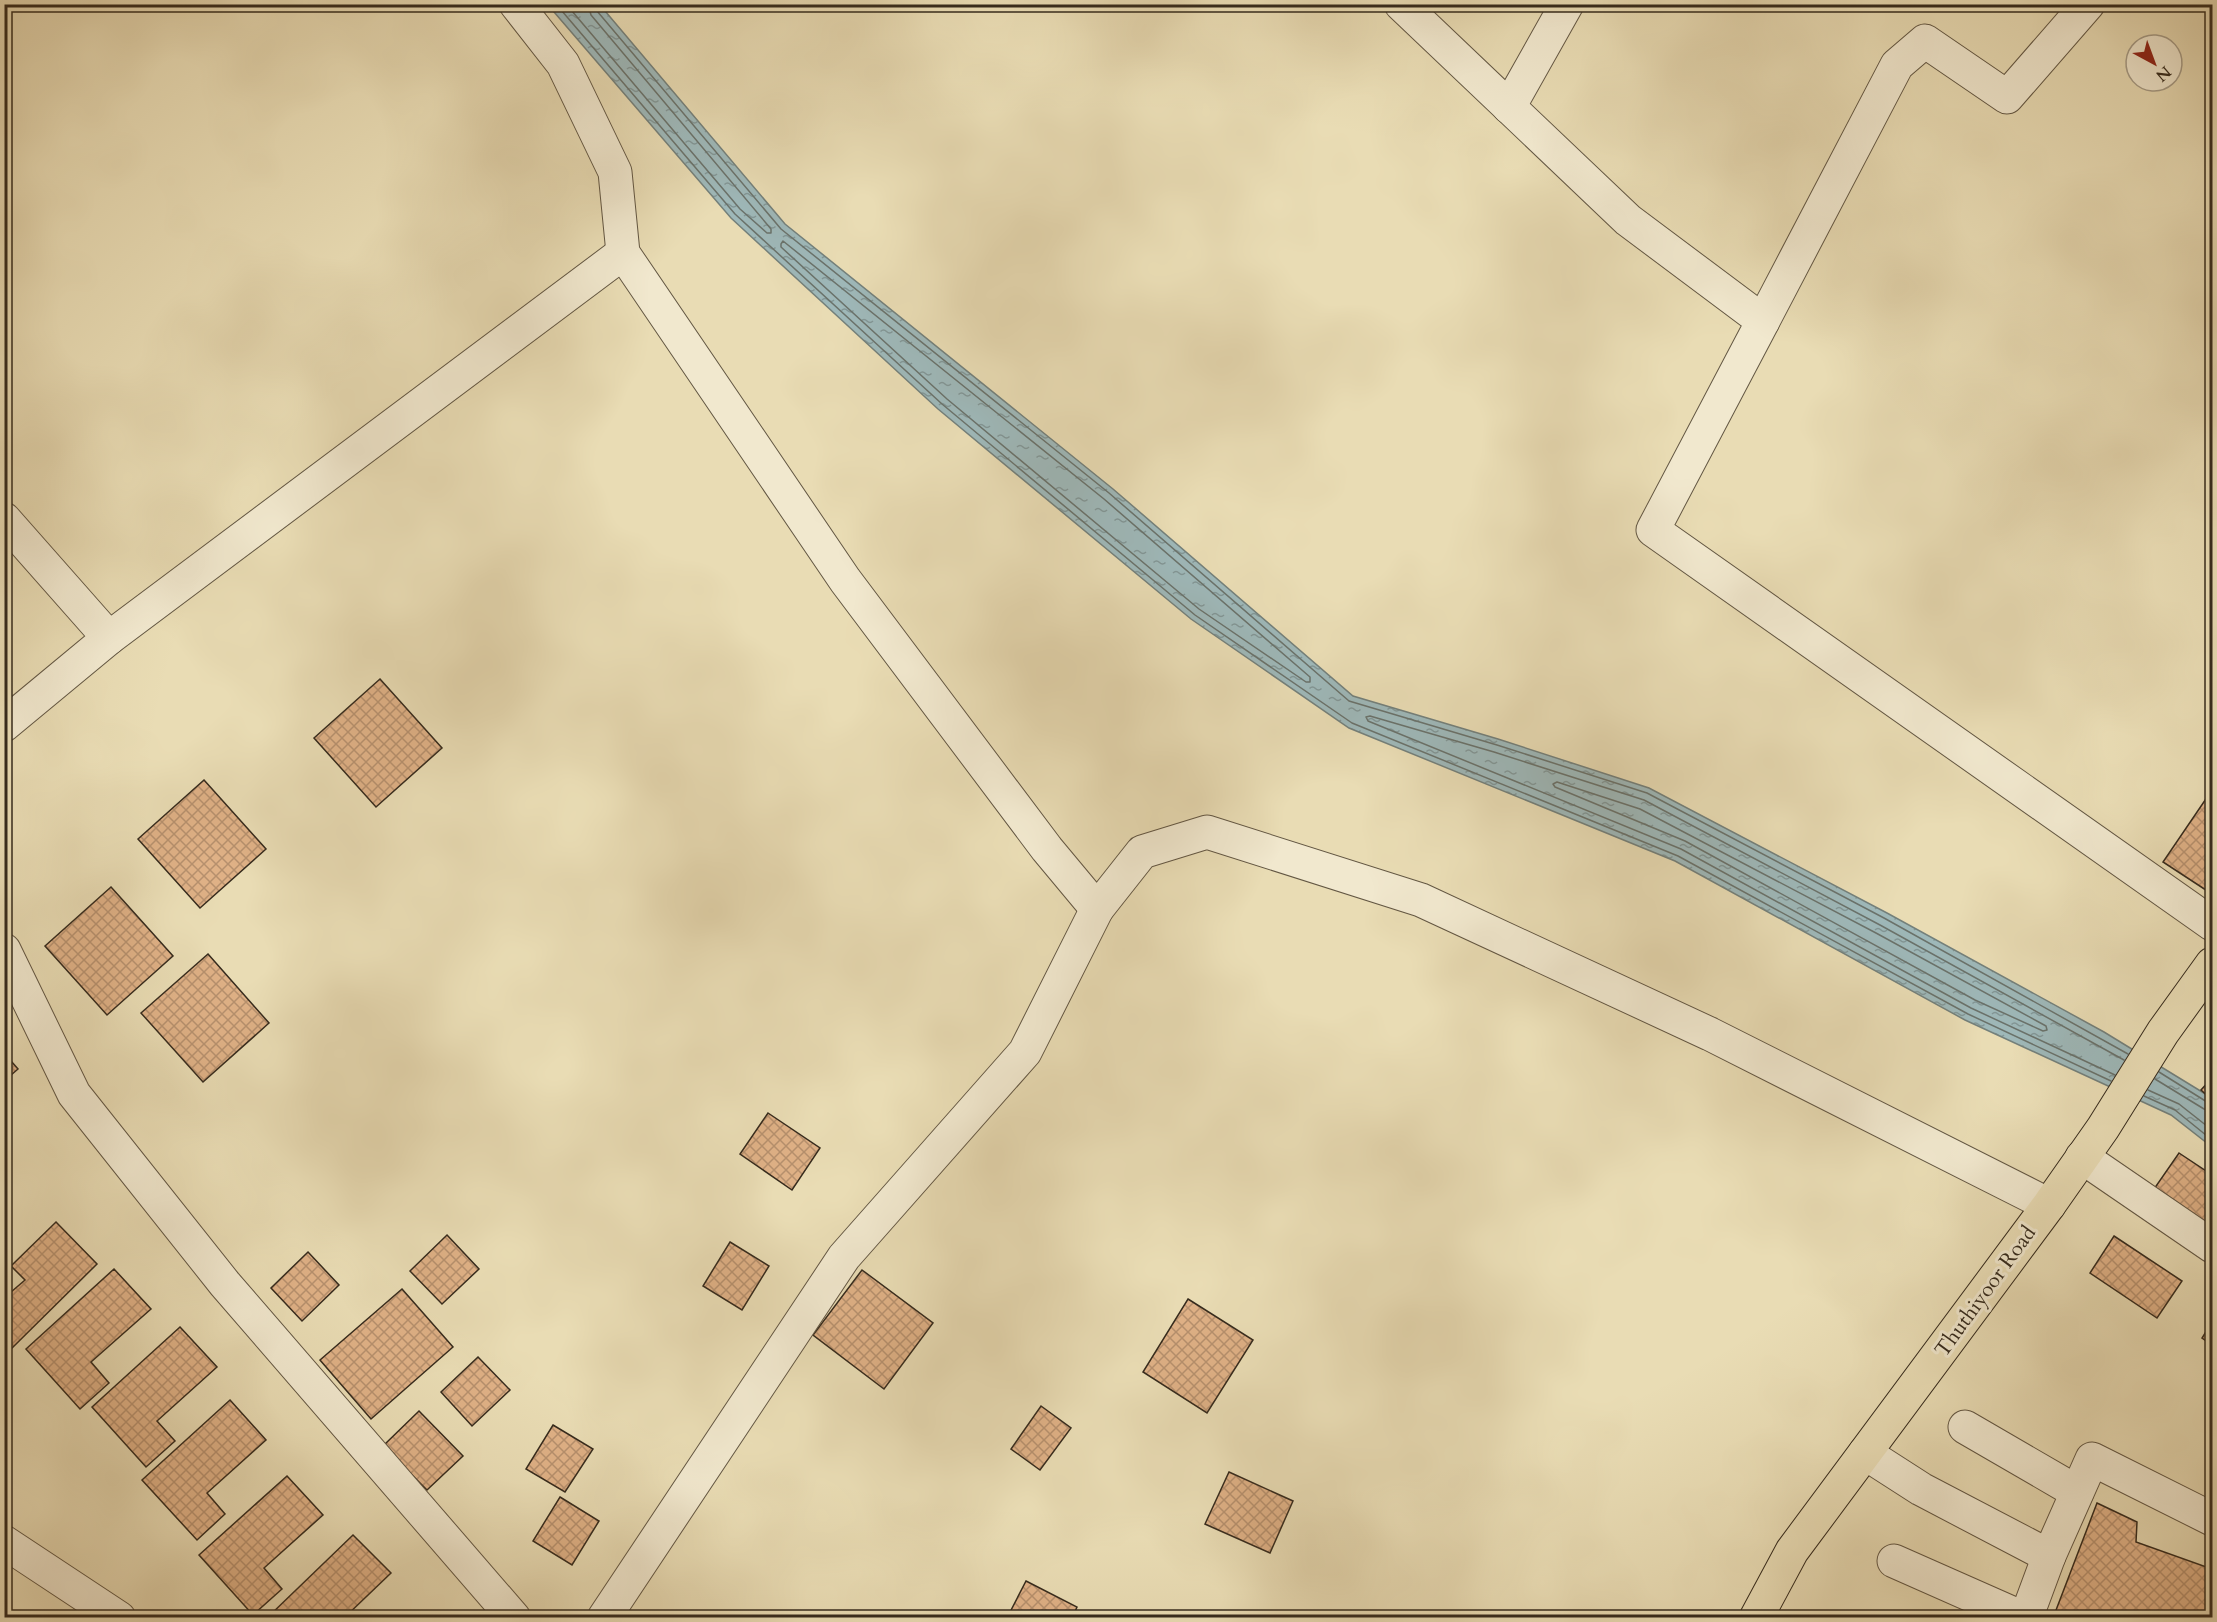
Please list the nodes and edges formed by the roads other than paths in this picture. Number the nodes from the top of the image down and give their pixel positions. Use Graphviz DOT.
graph roads {
  1 [pos="516,4"];
  2 [pos="1401,4"];
  3 [pos="1567,4"];
  4 [pos="2088,4"];
  5 [pos="1509,107"];
  6 [pos="623,253"];
  7 [pos="1763,321"];
  8 [pos="4,519"];
  9 [pos="109,638"];
  10 [pos="4,725"];
  11 [pos="1097,909"];
  12 [pos="2212,924"];
  13 [pos="4,950"];
  14 [pos="2212,964"];
  15 [pos="2082,1157"];
  16 [pos="2049,1205"];
  17 [pos="2212,1246"];
  18 [pos="1965,1427"];
  19 [pos="1865,1453"];
  20 [pos="2077,1492"];
  21 [pos="2212,1519"];
  22 [pos="4,1542"];
  23 [pos="2049,1556"];
  24 [pos="1894,1561"];
  25 [pos="119,1617"];
  26 [pos="514,1617"];
  27 [pos="604,1617"];
  28 [pos="1756,1617"];
  29 [pos="2024,1617"];
  1 -- 6 [label="street"];
  2 -- 5 [label="street"];
  3 -- 5 [label="street"];
  4 -- 7 [label="street"];
  5 -- 7 [label="street"];
  6 -- 9 [label="street"];
  6 -- 11 [label="street"];
  7 -- 12 [label="street"];
  8 -- 9 [label="street"];
  9 -- 10 [label="street"];
  11 -- 16 [label="street"];
  11 -- 27 [label="street"];
  13 -- 26 [label="street"];
  14 -- 15 [label="main road, Thuthiyoor Road"];
  15 -- 16 [label="main road, Thuthiyoor Road"];
  15 -- 17 [label="street"];
  16 -- 19 [label="main road, Thuthiyoor Road"];
  18 -- 20 [label="street"];
  19 -- 23 [label="street"];
  19 -- 28 [label="main road, Thuthiyoor Road"];
  20 -- 21 [label="street"];
  20 -- 23 [label="street"];
  22 -- 25 [label="street"];
  23 -- 29 [label="street"];
  24 -- 29 [label="street"];
}
